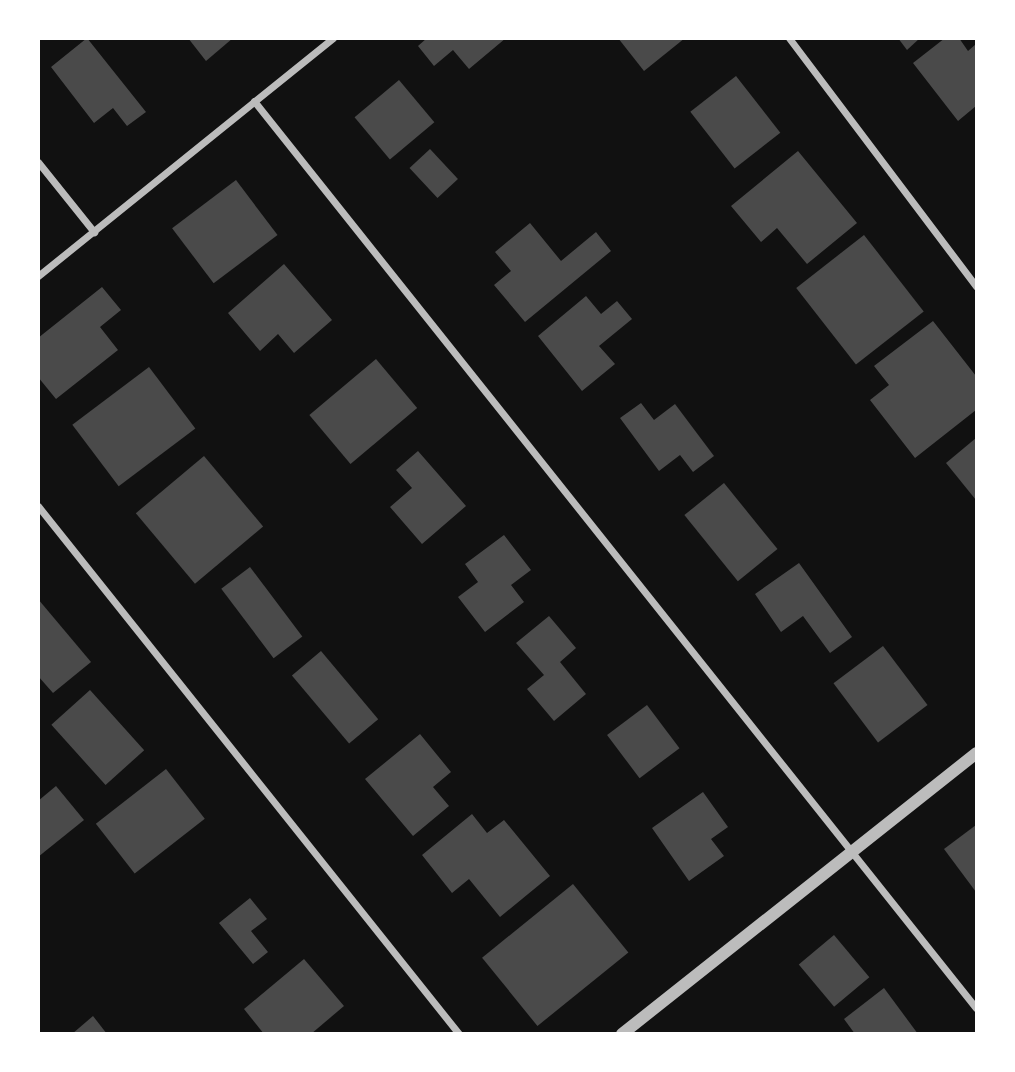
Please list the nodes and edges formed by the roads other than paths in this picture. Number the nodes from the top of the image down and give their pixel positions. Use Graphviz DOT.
graph roads {
  1 [pos="333,38"];
  2 [pos="789,38"];
  3 [pos="254,101"];
  4 [pos="38,162"];
  5 [pos="94,232"];
  6 [pos="38,275"];
  7 [pos="976,286"];
  8 [pos="38,506"];
  9 [pos="976,753"];
  10 [pos="851,851"];
  11 [pos="976,1008"];
  12 [pos="459,1034"];
  13 [pos="622,1034"];
  1 -- 3 [label="street"];
  2 -- 7 [label="street"];
  3 -- 5 [label="street"];
  3 -- 10 [label="street"];
  4 -- 5 [label="street"];
  5 -- 6 [label="street"];
  8 -- 12 [label="street"];
  9 -- 10 [label="street"];
  10 -- 11 [label="street"];
  10 -- 13 [label="street"];
}
